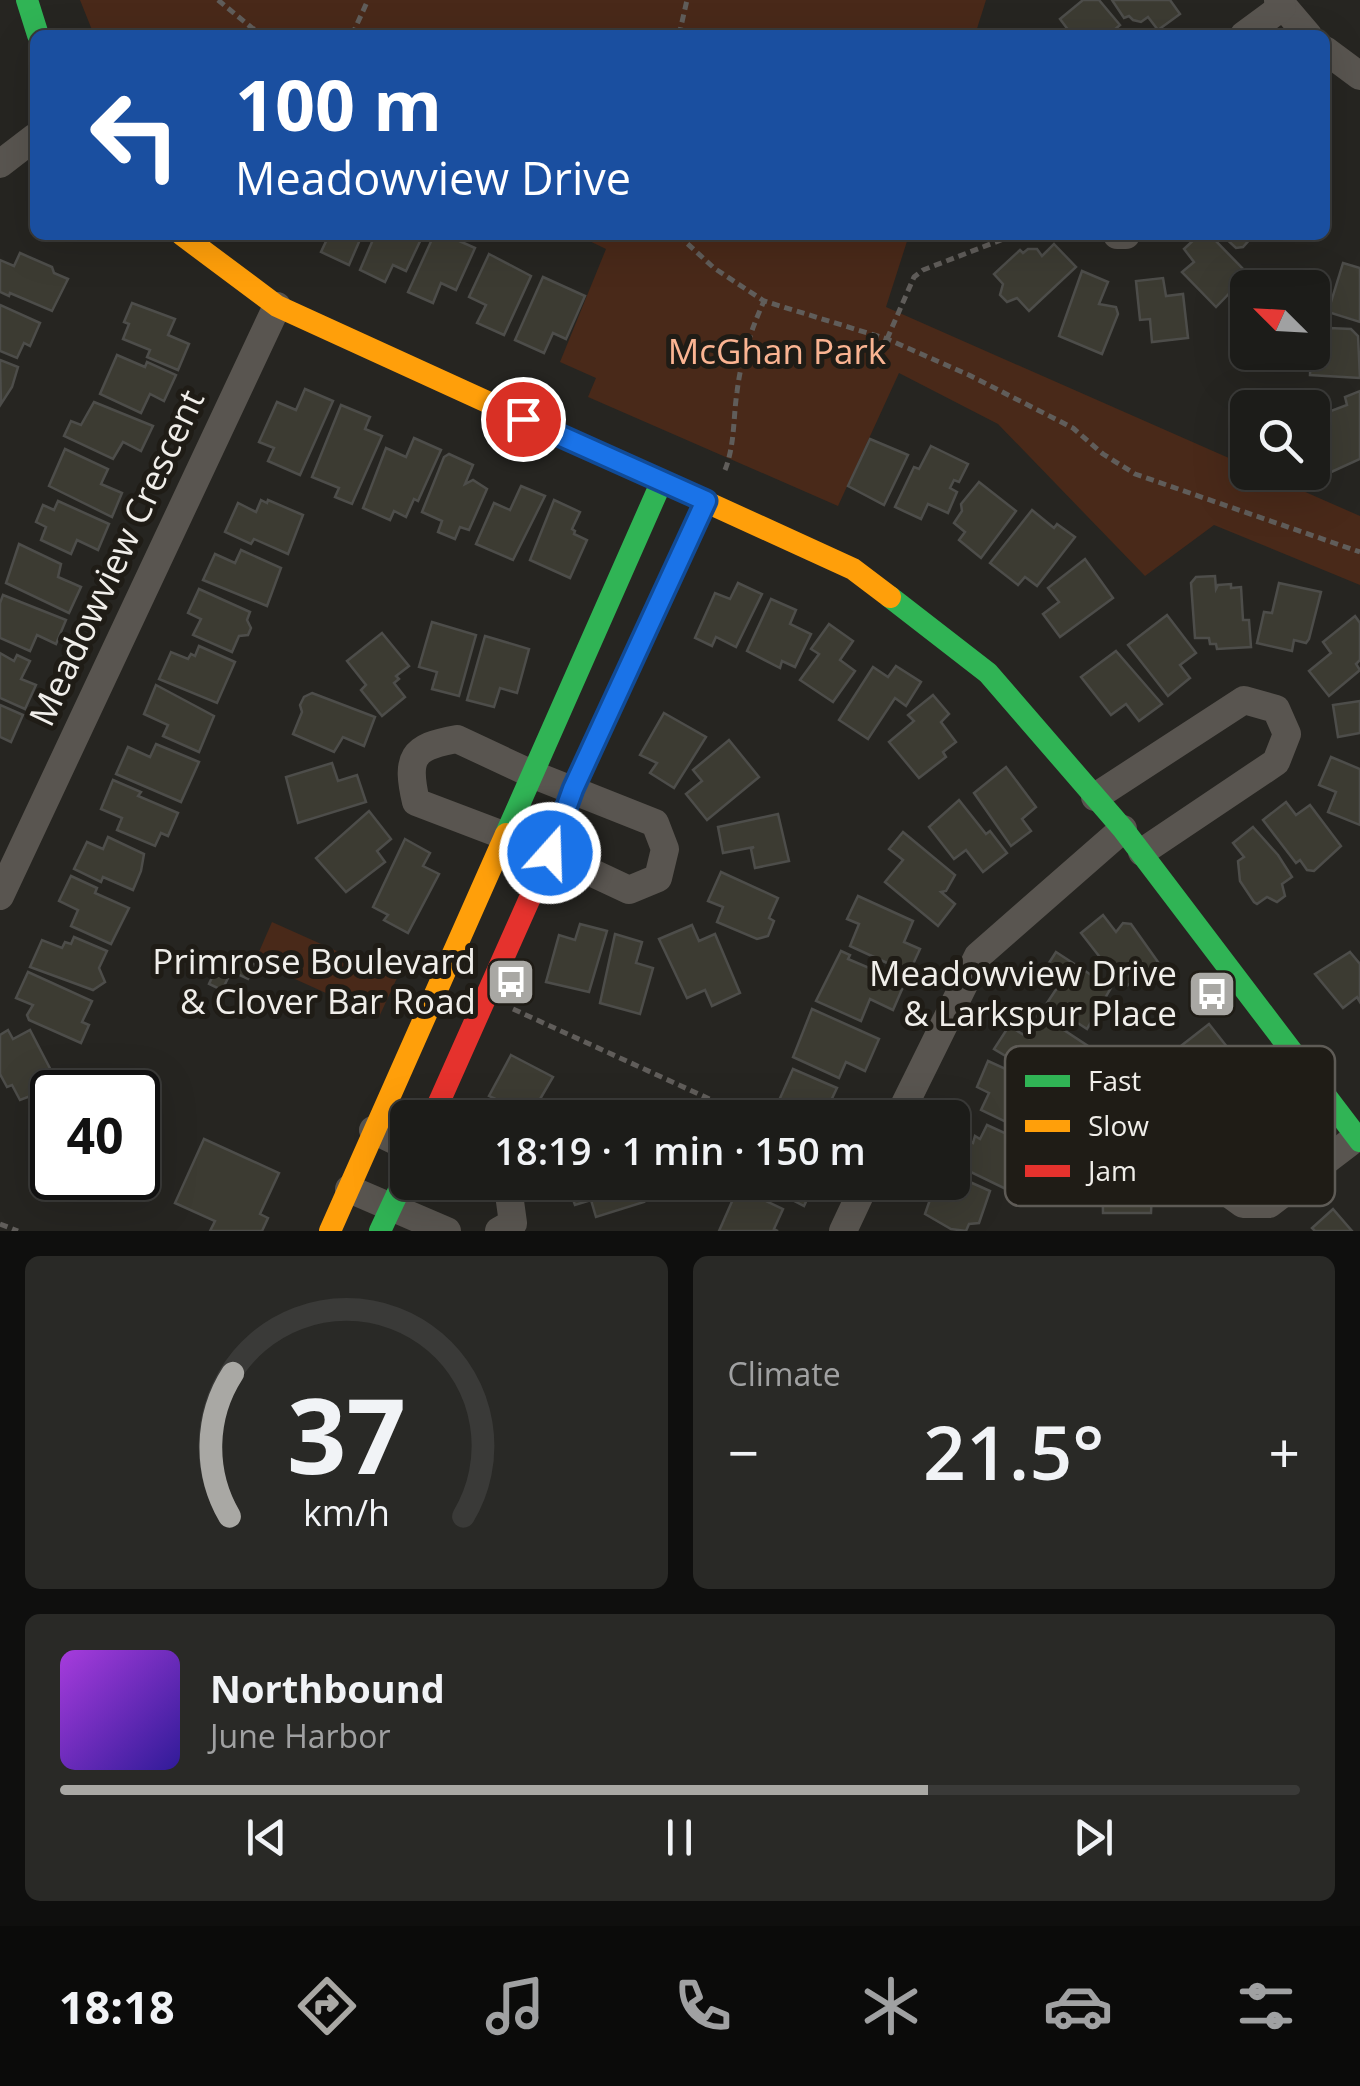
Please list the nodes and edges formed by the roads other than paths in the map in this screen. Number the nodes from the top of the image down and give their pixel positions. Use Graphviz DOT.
graph roads {
  1 [pos="27,0"];
  2 [pos="1280,3"];
  3 [pos="36,30"];
  4 [pos="1250,30"];
  5 [pos="1304,30"];
  6 [pos="1330,54"];
  7 [pos="1360,76"];
  8 [pos="30,141"];
  9 [pos="0,164"];
  10 [pos="189,240"];
  11 [pos="277,306"];
  12 [pos="661,483"];
  13 [pos="706,501"];
  14 [pos="534,775"];
  15 [pos="573,789"];
  16 [pos="1095,797"];
  17 [pos="1123,829"];
  18 [pos="504,836"];
  19 [pos="1142,852"];
  20 [pos="550,853"];
  21 [pos="0,896"];
  22 [pos="1287,1046"];
  23 [pos="440,1100"];
  24 [pos="907,1100"];
  25 [pos="1349,1104"];
  26 [pos="373,1130"];
  27 [pos="390,1138"];
  28 [pos="1358,1139"];
  29 [pos="1335,1156"];
  30 [pos="349,1188"];
  31 [pos="510,1200"];
  32 [pos="858,1200"];
  33 [pos="385,1218"];
  34 [pos="330,1231"];
  35 [pos="447,1231"];
  36 [pos="500,1231"];
  37 [pos="843,1231"];
  1 -- 3 [label="street"];
  2 -- 4 [label="street"];
  2 -- 5 [label="street"];
  6 -- 7 [label="street"];
  8 -- 9 [label="street"];
  10 -- 11 [label="street"];
  11 -- 12 [label="street"];
  11 -- 21 [label="street, Meadowview Crescent"];
  12 -- 13 [label="street"];
  12 -- 14 [label="street"];
  13 -- 15 [label="street"];
  13 -- 16 [label="street"];
  14 -- 15 [label="street"];
  14 -- 18 [label="street"];
  14 -- 18 [label="street"];
  15 -- 20 [label="street"];
  15 -- 20 [label="street"];
  16 -- 17 [label="street"];
  16 -- 19 [label="street"];
  17 -- 19 [label="street"];
  17 -- 24 [label="street"];
  18 -- 20 [label="street"];
  18 -- 26 [label="street"];
  19 -- 22 [label="street"];
  20 -- 23 [label="street"];
  25 -- 28 [label="street"];
  26 -- 27 [label="street"];
  26 -- 30 [label="street"];
  28 -- 29 [label="street"];
  30 -- 33 [label="street"];
  30 -- 34 [label="street"];
  31 -- 36 [label="street"];
  32 -- 37 [label="street"];
  33 -- 35 [label="street"];
}
